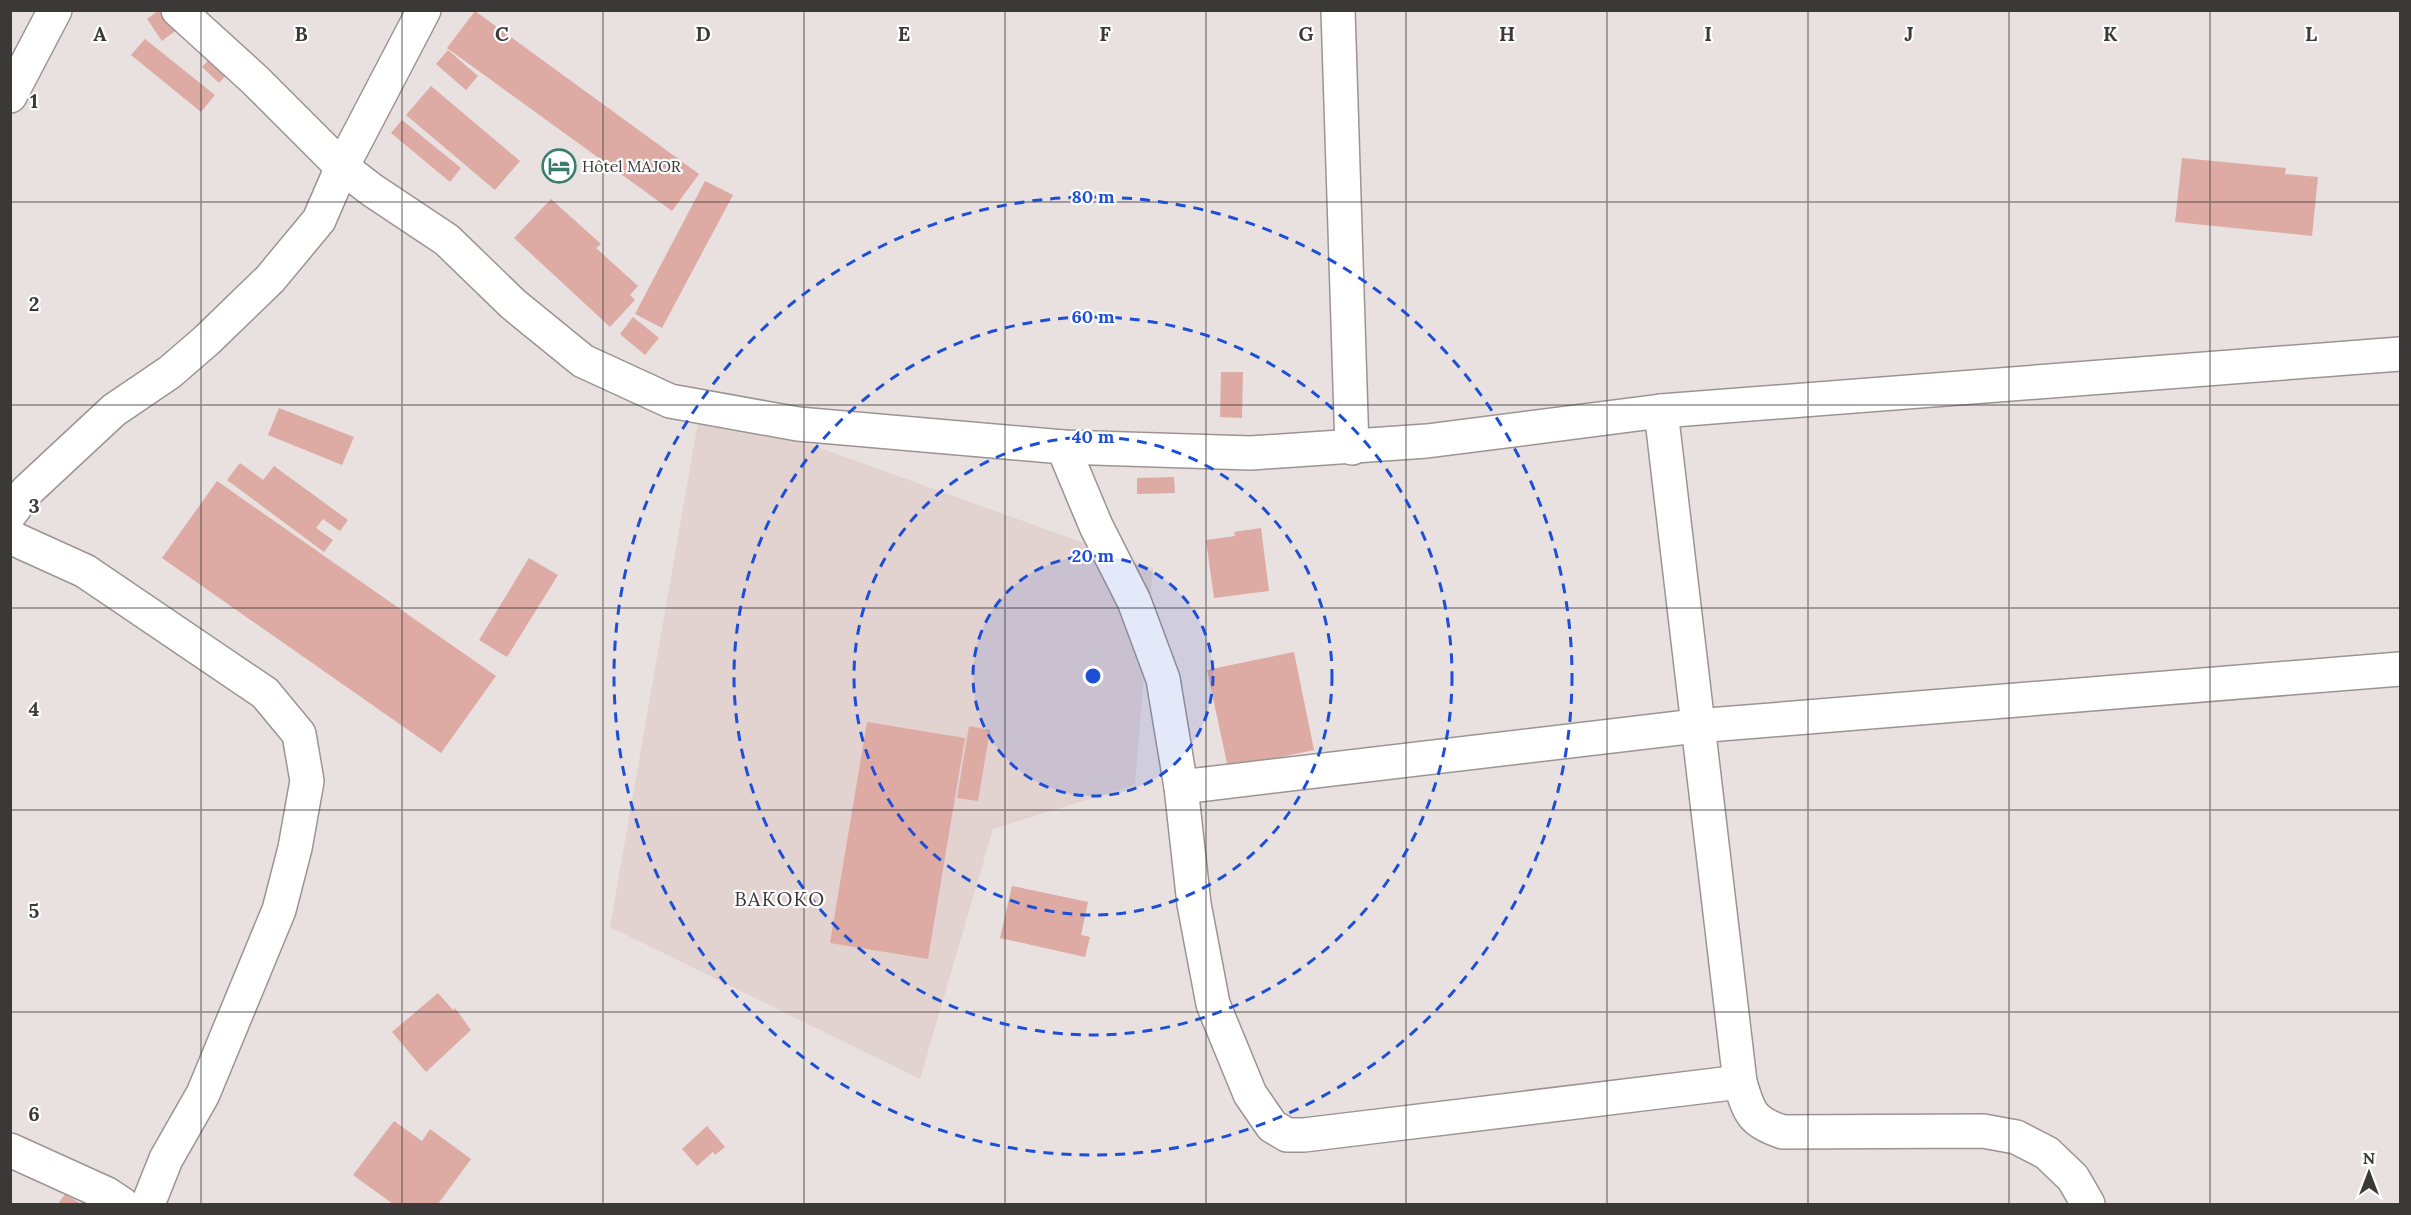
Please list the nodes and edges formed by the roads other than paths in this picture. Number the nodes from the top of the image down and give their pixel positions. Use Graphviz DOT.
graph roads {
  1 [pos="55,10"];
  2 [pos="178,10"];
  3 [pos="424,10"];
  4 [pos="1338,10"];
  5 [pos="10,96"];
  6 [pos="342,167"];
  7 [pos="2400,354"];
  8 [pos="1660,411"];
  9 [pos="1063,447"];
  10 [pos="1352,448"];
  11 [pos="10,514"];
  12 [pos="10,537"];
  13 [pos="2400,669"];
  14 [pos="1696,726"];
  15 [pos="1181,787"];
  16 [pos="1740,1082"];
  17 [pos="10,1149"];
  18 [pos="122,1204"];
  19 [pos="148,1204"];
  20 [pos="2088,1204"];
  1 -- 5 [label="main road"];
  2 -- 6 [label="main road"];
  3 -- 6 [label="main road"];
  4 -- 10 [label="main road"];
  6 -- 9 [label="main road"];
  6 -- 11 [label="main road"];
  7 -- 8 [label="main road"];
  8 -- 10 [label="main road"];
  8 -- 14 [label="main road"];
  9 -- 10 [label="main road"];
  9 -- 15 [label="main road"];
  12 -- 19 [label="main road"];
  13 -- 14 [label="main road"];
  14 -- 15 [label="main road"];
  14 -- 16 [label="main road"];
  15 -- 16 [label="main road"];
  16 -- 20 [label="main road"];
  17 -- 18 [label="main road"];
}
